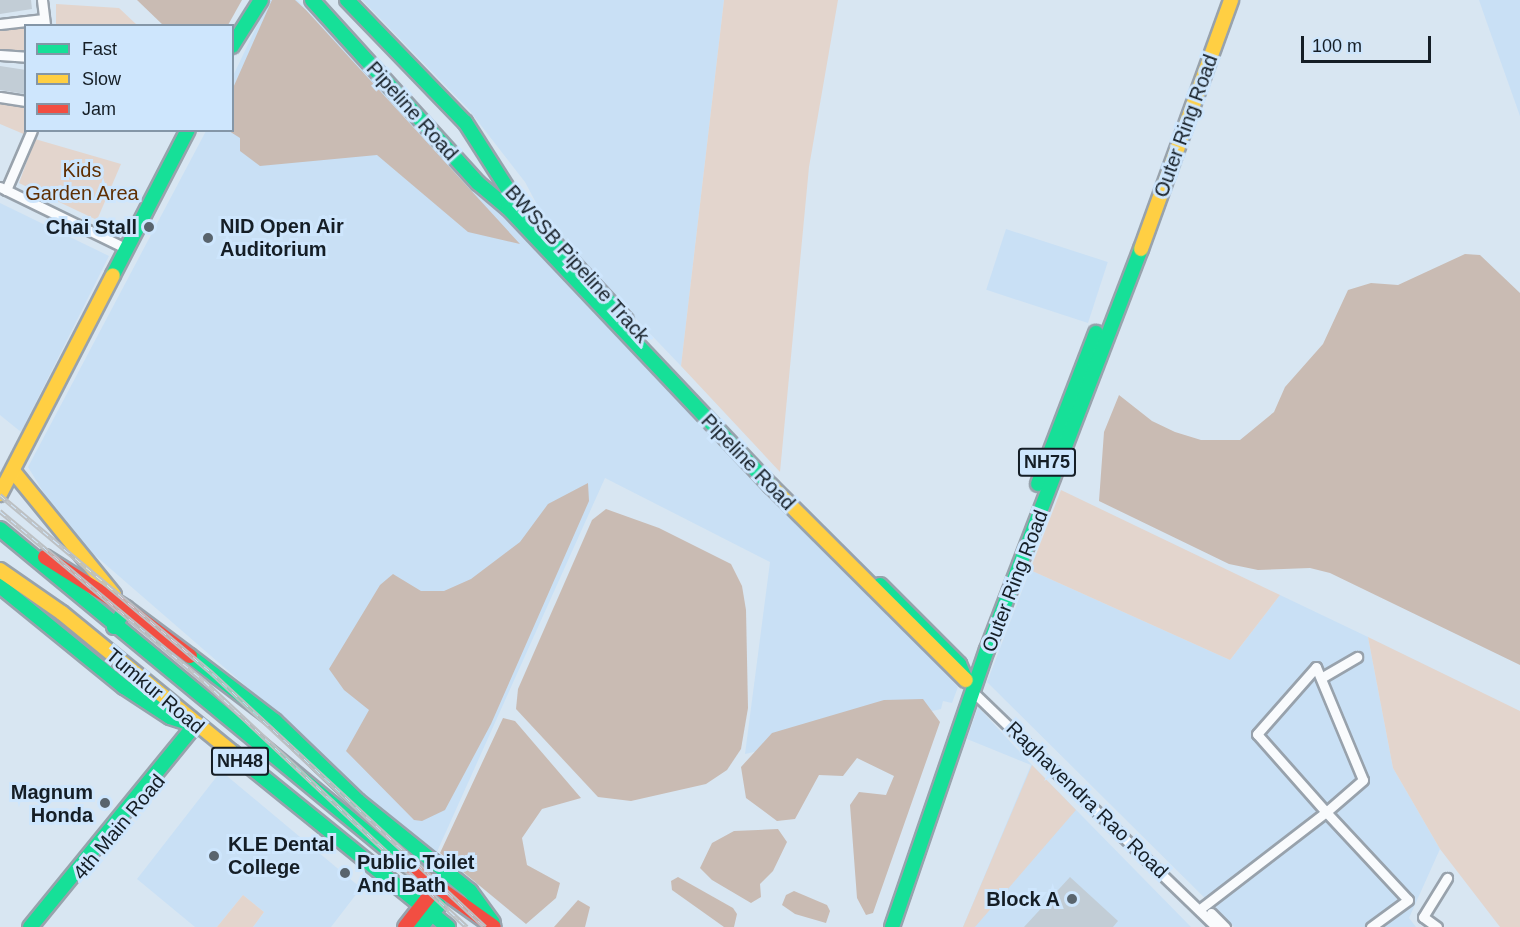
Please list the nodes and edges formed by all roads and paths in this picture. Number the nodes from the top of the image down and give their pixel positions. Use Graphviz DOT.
graph roads {
  1 [pos="42,0"];
  2 [pos="254,0"];
  3 [pos="261,0"];
  4 [pos="312,0"];
  5 [pos="347,0"];
  6 [pos="1220,0"];
  7 [pos="1231,0"];
  8 [pos="44,22"];
  9 [pos="0,24"];
  10 [pos="241,31"];
  11 [pos="234,43"];
  12 [pos="0,54"];
  13 [pos="24,57"];
  14 [pos="0,97"];
  15 [pos="24,101"];
  16 [pos="31,132"];
  17 [pos="187,132"];
  18 [pos="3,189"];
  19 [pos="127,249"];
  20 [pos="741,445"];
  21 [pos="13,471"];
  22 [pos="0,494"];
  23 [pos="0,520"];
  24 [pos="0,528"];
  25 [pos="0,541"];
  26 [pos="0,556"];
  27 [pos="0,570"];
  28 [pos="0,586"];
  29 [pos="82,602"];
  30 [pos="126,608"];
  31 [pos="62,613"];
  32 [pos="114,627"];
  33 [pos="935,647"];
  34 [pos="1357,657"];
  35 [pos="1321,678"];
  36 [pos="970,686"];
  37 [pos="198,727"];
  38 [pos="1326,812"];
  39 [pos="1447,878"];
  40 [pos="441,892"];
  41 [pos="427,909"];
  42 [pos="1200,909"];
  43 [pos="477,923"];
  44 [pos="30,927"];
  45 [pos="39,927"];
  46 [pos="405,927"];
  47 [pos="421,927"];
  48 [pos="448,927"];
  49 [pos="495,927"];
  50 [pos="882,927"];
  51 [pos="892,927"];
  52 [pos="1216,927"];
  53 [pos="1226,927"];
  54 [pos="1371,927"];
  55 [pos="1437,927"];
  1 -- 8 [label="street"];
  2 -- 10 [label="main road"];
  3 -- 10 [label="main road"];
  4 -- 33 [label="main road, Pipeline Road"];
  5 -- 20 [label="main road, BWSSB Pipeline Track"];
  6 -- 36 [label="main road, Outer Ring Road / NH75"];
  7 -- 36 [label="main road, Outer Ring Road / NH75"];
  8 -- 9 [label="street"];
  10 -- 11 [label="main road"];
  12 -- 13 [label="street"];
  14 -- 15 [label="street"];
  16 -- 18 [label="street"];
  17 -- 19 [label="main road"];
  18 -- 19 [label="street"];
  19 -- 21 [label="main road"];
  20 -- 33 [label="main road, Pipeline Road"];
  21 -- 22 [label="main road"];
  21 -- 30 [label="main road"];
  23 -- 30 [label="main road"];
  24 -- 29 [label="main road, NH48"];
  25 -- 29 [label="main road"];
  26 -- 31 [label="main road"];
  27 -- 31 [label="main road, Tumkur Road / NH48"];
  28 -- 37 [label="main road"];
  29 -- 32 [label="main road, NH48"];
  30 -- 32 [label="main road"];
  30 -- 49 [label="main road"];
  31 -- 37 [label="main road, Tumkur Road / NH48"];
  32 -- 40 [label="main road, NH48"];
  33 -- 36 [label="main road, Pipeline Road"];
  34 -- 35 [label="street"];
  35 -- 38 [label="street"];
  35 -- 38 [label="street"];
  36 -- 42 [label="street, Raghavendra Rao Road"];
  36 -- 50 [label="main road, Outer Ring Road / NH75"];
  36 -- 51 [label="main road, Outer Ring Road / NH75"];
  37 -- 41 [label="main road, Tumkur Road / NH48"];
  37 -- 44 [label="main road"];
  37 -- 45 [label="main road, 4th Main Road"];
  38 -- 42 [label="street"];
  38 -- 54 [label="street"];
  39 -- 55 [label="street"];
  40 -- 41 [label="main road"];
  40 -- 43 [label="main road, NH48"];
  41 -- 46 [label="main road"];
  41 -- 47 [label="main road"];
  41 -- 48 [label="main road, Tumkur Road / NH48"];
  42 -- 52 [label="street, Raghavendra Rao Road"];
  42 -- 53 [label="street, Raghavendra Rao Road"];
  43 -- 49 [label="main road, NH48"];
}
